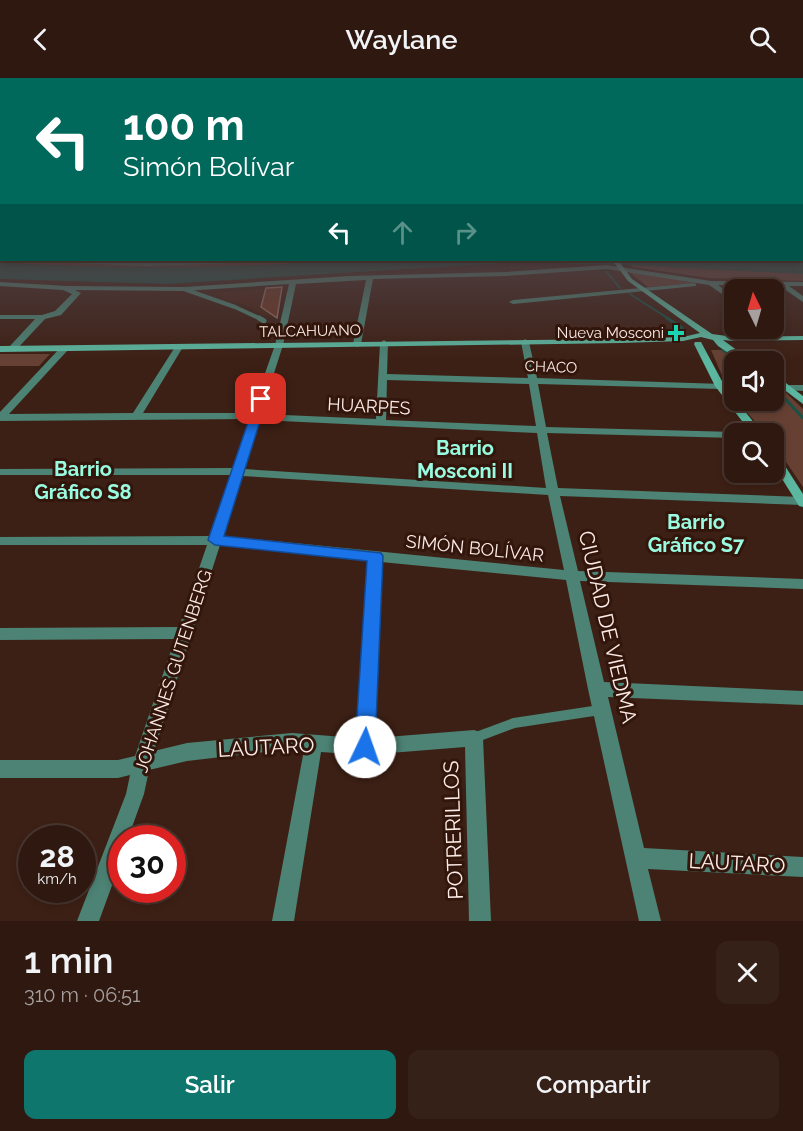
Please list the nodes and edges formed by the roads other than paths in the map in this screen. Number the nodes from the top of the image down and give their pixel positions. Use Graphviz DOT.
graph roads {
  1 [pos="303,281"];
  2 [pos="369,281"];
  3 [pos="626,281"];
  4 [pos="632,281"];
  5 [pos="698,281"];
  6 [pos="293,282"];
  7 [pos="784,283"];
  8 [pos="711,284"];
  9 [pos="724,284"];
  10 [pos="803,284"];
  11 [pos="0,285"];
  12 [pos="784,285"];
  13 [pos="184,289"];
  14 [pos="633,290"];
  15 [pos="643,290"];
  16 [pos="724,293"];
  17 [pos="803,300"];
  18 [pos="513,302"];
  19 [pos="0,317"];
  20 [pos="42,317"];
  21 [pos="264,321"];
  22 [pos="711,336"];
  23 [pos="724,338"];
  24 [pos="784,338"];
  25 [pos="803,338"];
  26 [pos="734,339"];
  27 [pos="695,340"];
  28 [pos="525,342"];
  29 [pos="384,343"];
  30 [pos="357,344"];
  31 [pos="721,344"];
  32 [pos="279,345"];
  33 [pos="179,347"];
  34 [pos="12,349"];
  35 [pos="64,349"];
  36 [pos="0,350"];
  37 [pos="732,351"];
  38 [pos="382,376"];
  39 [pos="534,381"];
  40 [pos="784,384"];
  41 [pos="720,386"];
  42 [pos="790,388"];
  43 [pos="803,388"];
  44 [pos="803,401"];
  45 [pos="0,417"];
  46 [pos="136,417"];
  47 [pos="256,417"];
  48 [pos="381,423"];
  49 [pos="749,423"];
  50 [pos="540,430"];
  51 [pos="724,435"];
  52 [pos="0,472"];
  53 [pos="238,472"];
  54 [pos="784,473"];
  55 [pos="554,492"];
  56 [pos="802,502"];
  57 [pos="215,540"];
  58 [pos="0,541"];
  59 [pos="375,556"];
  60 [pos="572,576"];
  61 [pos="803,584"];
  62 [pos="185,633"];
  63 [pos="0,634"];
  64 [pos="596,689"];
  65 [pos="803,698"];
  66 [pos="602,710"];
  67 [pos="474,738"];
  68 [pos="314,742"];
  69 [pos="365,747"];
  70 [pos="141,765"];
  71 [pos="0,769"];
  72 [pos="635,858"];
  73 [pos="803,867"];
  74 [pos="88,921"];
  75 [pos="283,921"];
  76 [pos="480,921"];
  77 [pos="650,921"];
  1 -- 6 [label="street"];
  2 -- 30 [label="street"];
  3 -- 14 [label="street"];
  4 -- 15 [label="street"];
  5 -- 8 [label="street"];
  6 -- 13 [label="street"];
  6 -- 32 [label="street, JOHANNES GUTENBERG"];
  7 -- 10 [label="street"];
  8 -- 9 [label="street"];
  8 -- 15 [label="street"];
  8 -- 16 [label="street"];
  11 -- 13 [label="street"];
  11 -- 20 [label="street"];
  12 -- 17 [label="street"];
  13 -- 21 [label="lane"];
  14 -- 15 [label="street"];
  14 -- 18 [label="street"];
  14 -- 27 [label="street"];
  15 -- 22 [label="street"];
  19 -- 20 [label="street"];
  20 -- 34 [label="street"];
  22 -- 23 [label="street"];
  22 -- 27 [label="street"];
  22 -- 31 [label="street"];
  24 -- 25 [label="street"];
  26 -- 31 [label="street"];
  27 -- 28 [label="street, TALCAHUANO"];
  27 -- 31 [label="street"];
  27 -- 41 [label="street"];
  28 -- 29 [label="street, TALCAHUANO"];
  28 -- 39 [label="street, CIUDAD DE VIEDMA"];
  29 -- 30 [label="street, TALCAHUANO"];
  29 -- 38 [label="street"];
  30 -- 32 [label="street, TALCAHUANO"];
  31 -- 37 [label="street"];
  32 -- 33 [label="street, TALCAHUANO"];
  32 -- 47 [label="street, JOHANNES GUTENBERG"];
  33 -- 35 [label="street, TALCAHUANO"];
  33 -- 46 [label="street"];
  34 -- 35 [label="street, TALCAHUANO"];
  34 -- 36 [label="street, TALCAHUANO"];
  35 -- 45 [label="street"];
  38 -- 39 [label="street, CHACO"];
  38 -- 48 [label="street"];
  39 -- 41 [label="street, CHACO"];
  39 -- 50 [label="street, CIUDAD DE VIEDMA"];
  40 -- 42 [label="street"];
  41 -- 49 [label="street"];
  42 -- 43 [label="street"];
  42 -- 44 [label="street"];
  45 -- 46 [label="street, HUARPES"];
  46 -- 47 [label="street, HUARPES"];
  47 -- 48 [label="street, HUARPES"];
  47 -- 53 [label="street, JOHANNES GUTENBERG"];
  48 -- 50 [label="street, HUARPES"];
  50 -- 51 [label="street, HUARPES"];
  50 -- 55 [label="street, CIUDAD DE VIEDMA"];
  52 -- 53 [label="street"];
  53 -- 55 [label="street"];
  53 -- 57 [label="street, JOHANNES GUTENBERG"];
  54 -- 56 [label="street"];
  55 -- 56 [label="street"];
  55 -- 60 [label="street, CIUDAD DE VIEDMA"];
  57 -- 58 [label="street, SIMÓN BOLÍVAR"];
  57 -- 59 [label="street, SIMÓN BOLÍVAR"];
  57 -- 62 [label="street, JOHANNES GUTENBERG"];
  59 -- 60 [label="street, SIMÓN BOLÍVAR"];
  59 -- 69 [label="street"];
  60 -- 61 [label="street, SIMÓN BOLÍVAR"];
  60 -- 64 [label="street, CIUDAD DE VIEDMA"];
  62 -- 63 [label="street"];
  62 -- 70 [label="street, JOHANNES GUTENBERG"];
  64 -- 65 [label="street"];
  64 -- 66 [label="street, CIUDAD DE VIEDMA"];
  66 -- 67 [label="lane, LAUTARO"];
  66 -- 72 [label="street, CIUDAD DE VIEDMA"];
  67 -- 69 [label="street, LAUTARO"];
  67 -- 76 [label="street, POTRERILLOS"];
  68 -- 69 [label="street, LAUTARO"];
  68 -- 70 [label="street, LAUTARO"];
  68 -- 75 [label="street"];
  70 -- 71 [label="street, LAUTARO"];
  70 -- 74 [label="street, JOHANNES GUTENBERG"];
  72 -- 73 [label="street, LAUTARO"];
  72 -- 77 [label="street, CIUDAD DE VIEDMA"];
}
